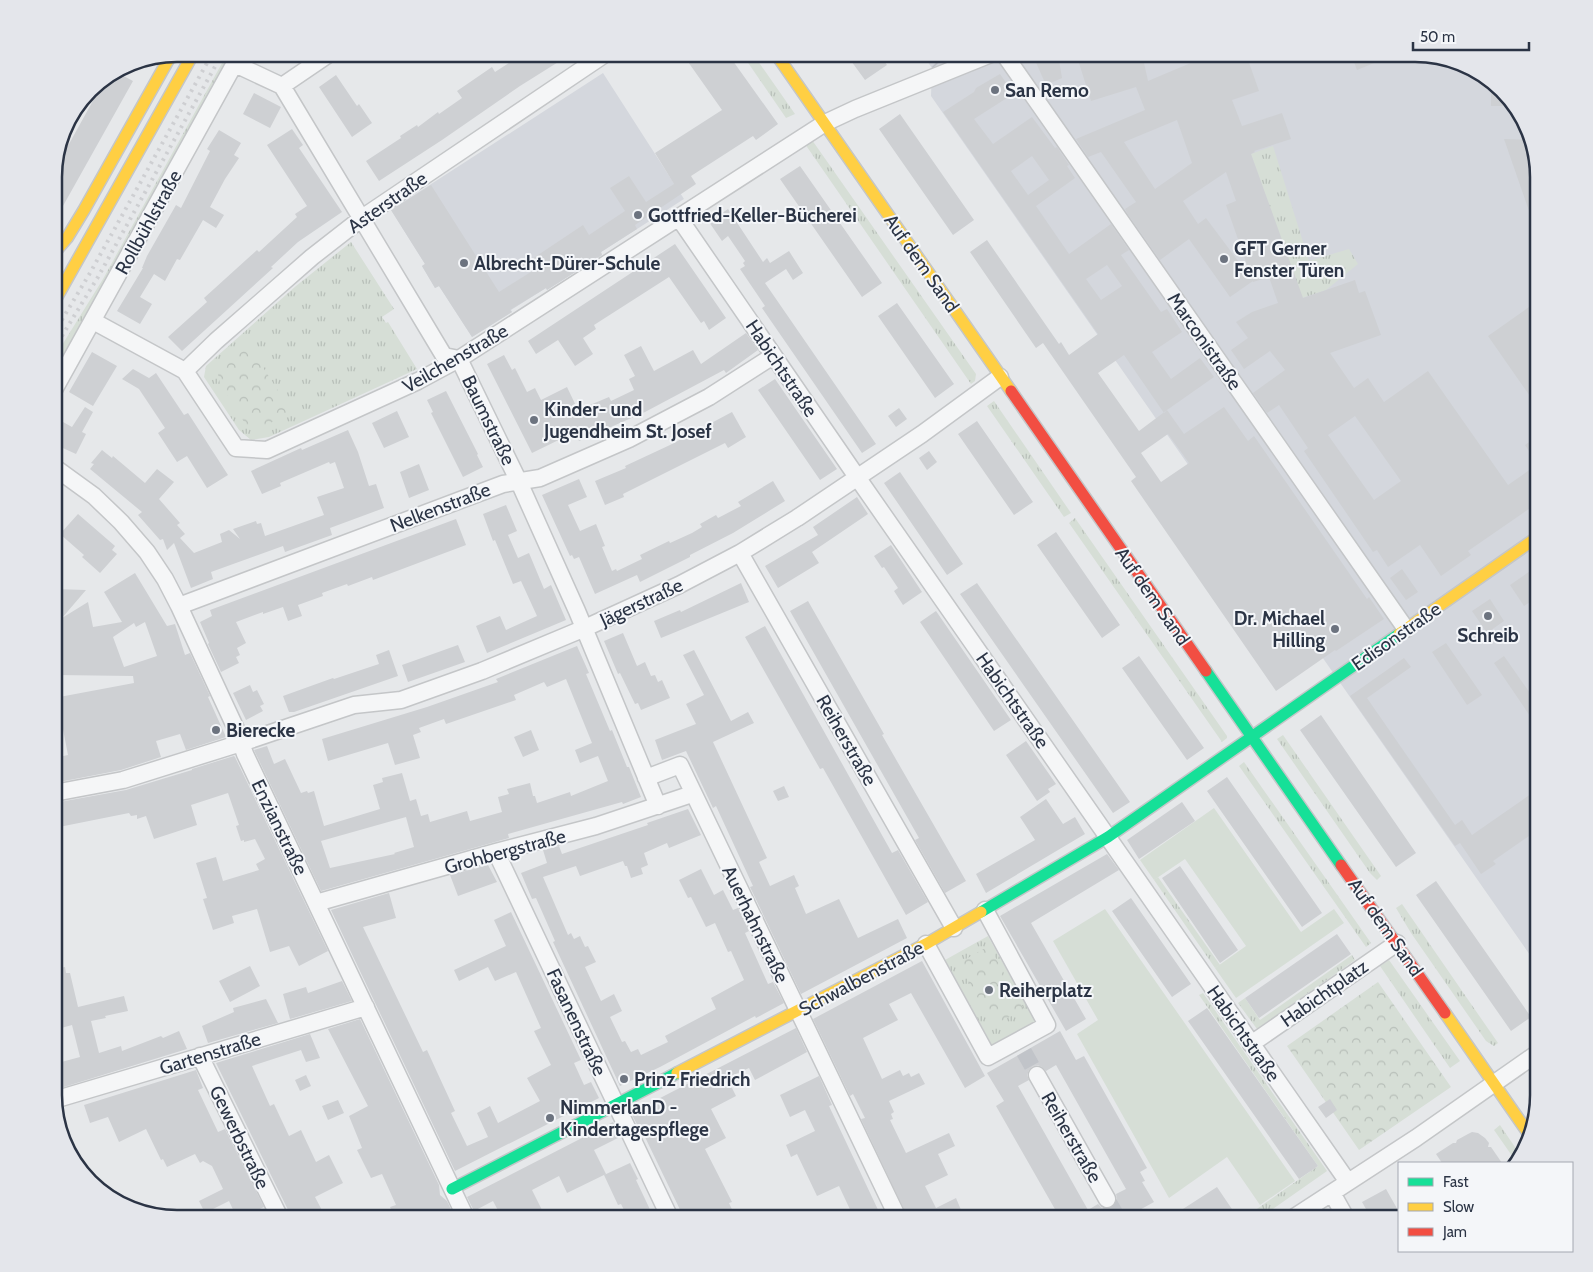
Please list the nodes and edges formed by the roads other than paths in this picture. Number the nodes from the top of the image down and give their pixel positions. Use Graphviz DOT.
graph roads {
  1 [pos="189,62"];
  2 [pos="235,62"];
  3 [pos="242,62"];
  4 [pos="317,62"];
  5 [pos="593,62"];
  6 [pos="782,62"];
  7 [pos="971,62"];
  8 [pos="1010,62"];
  9 [pos="167,63"];
  10 [pos="282,86"];
  11 [pos="825,123"];
  12 [pos="362,218"];
  13 [pos="679,218"];
  14 [pos="63,238"];
  15 [pos="67,238"];
  16 [pos="63,243"];
  17 [pos="63,286"];
  18 [pos="93,321"];
  19 [pos="773,356"];
  20 [pos="459,359"];
  21 [pos="185,371"];
  22 [pos="63,374"];
  23 [pos="1000,377"];
  24 [pos="63,474"];
  25 [pos="857,478"];
  26 [pos="519,482"];
  27 [pos="1530,542"];
  28 [pos="740,553"];
  29 [pos="179,606"];
  30 [pos="585,628"];
  31 [pos="1406,629"];
  32 [pos="1252,737"];
  33 [pos="241,743"];
  34 [pos="646,778"];
  35 [pos="63,791"];
  36 [pos="692,794"];
  37 [pos="658,806"];
  38 [pos="1108,836"];
  39 [pos="496,852"];
  40 [pos="316,903"];
  41 [pos="985,910"];
  42 [pos="954,928"];
  43 [pos="1397,943"];
  44 [pos="926,944"];
  45 [pos="366,1007"];
  46 [pos="799,1011"];
  47 [pos="1252,1044"];
  48 [pos="200,1056"];
  49 [pos="1530,1058"];
  50 [pos="1037,1076"];
  51 [pos="1494,1084"];
  52 [pos="63,1097"];
  53 [pos="616,1104"];
  54 [pos="1525,1128"];
  55 [pos="1348,1182"];
  56 [pos="452,1189"];
  57 [pos="1332,1193"];
  58 [pos="1107,1199"];
  59 [pos="276,1210"];
  60 [pos="462,1210"];
  61 [pos="666,1210"];
  62 [pos="894,1210"];
  63 [pos="1305,1210"];
  64 [pos="1342,1210"];
  1 -- 17 [label="street"];
  2 -- 18 [label="street, Rollbühlstraße"];
  3 -- 10 [label="street"];
  4 -- 10 [label="street"];
  5 -- 12 [label="street, Asterstraße"];
  6 -- 11 [label="street, Auf dem Sand"];
  7 -- 11 [label="street, Veilchenstraße"];
  8 -- 31 [label="street, Marconistraße"];
  9 -- 15 [label="street"];
  10 -- 12 [label="street, Baumstraße"];
  11 -- 13 [label="street, Veilchenstraße"];
  11 -- 23 [label="street, Auf dem Sand"];
  12 -- 20 [label="street, Baumstraße"];
  12 -- 21 [label="street, Asterstraße"];
  13 -- 19 [label="street, Habichtstraße"];
  13 -- 20 [label="street, Veilchenstraße"];
  14 -- 15 [label="street"];
  15 -- 16 [label="street"];
  18 -- 21 [label="street, Veilchenstraße"];
  18 -- 22 [label="street, Rollbühlstraße"];
  19 -- 25 [label="street, Habichtstraße"];
  19 -- 26 [label="street, Nelkenstraße"];
  20 -- 21 [label="street, Veilchenstraße"];
  20 -- 26 [label="street, Baumstraße"];
  23 -- 25 [label="street, Jägerstraße"];
  23 -- 32 [label="street, Auf dem Sand"];
  24 -- 29 [label="street, Enzianstraße"];
  25 -- 28 [label="street, Jägerstraße"];
  25 -- 38 [label="street, Habichtstraße"];
  26 -- 29 [label="street, Nelkenstraße"];
  26 -- 30 [label="street, Baumstraße"];
  27 -- 31 [label="street, Edisonstraße"];
  28 -- 30 [label="street, Jägerstraße"];
  28 -- 42 [label="street, Reiherstraße"];
  29 -- 33 [label="street, Enzianstraße"];
  30 -- 33 [label="street, Jägerstraße"];
  30 -- 34 [label="street, Baumstraße"];
  31 -- 32 [label="street, Edisonstraße"];
  32 -- 38 [label="street, Schwalbenstraße"];
  32 -- 43 [label="street, Auf dem Sand"];
  33 -- 35 [label="street, Jägerstraße"];
  33 -- 40 [label="street, Enzianstraße"];
  34 -- 36 [label="street, Auerhahnstraße"];
  34 -- 37 [label="street, Baumstraße"];
  36 -- 37 [label="street, Grohbergstraße"];
  36 -- 46 [label="street, Auerhahnstraße"];
  37 -- 39 [label="street, Grohbergstraße"];
  38 -- 41 [label="street, Schwalbenstraße"];
  38 -- 47 [label="street, Habichtstraße"];
  39 -- 40 [label="street, Grohbergstraße"];
  39 -- 53 [label="street, Fasanenstraße"];
  40 -- 45 [label="street, Enzianstraße"];
  41 -- 42 [label="street, Schwalbenstraße"];
  41 -- 44 [label="street"];
  42 -- 44 [label="street, Schwalbenstraße"];
  43 -- 47 [label="street, Habichtplatz"];
  43 -- 51 [label="street, Auf dem Sand"];
  44 -- 46 [label="street, Schwalbenstraße"];
  45 -- 48 [label="street, Gartenstraße"];
  45 -- 56 [label="street, Enzianstraße"];
  46 -- 53 [label="street, Schwalbenstraße"];
  46 -- 62 [label="street, Auerhahnstraße"];
  47 -- 55 [label="street, Habichtstraße"];
  48 -- 52 [label="street, Gartenstraße"];
  48 -- 59 [label="street, Gewerbstraße"];
  49 -- 51 [label="street"];
  50 -- 58 [label="street, Reiherstraße"];
  51 -- 54 [label="street, Auf dem Sand"];
  51 -- 55 [label="street"];
  53 -- 56 [label="street, Schwalbenstraße"];
  53 -- 61 [label="street, Fasanenstraße"];
  55 -- 57 [label="street"];
  56 -- 60 [label="street, Enzianstraße"];
  57 -- 63 [label="street"];
  57 -- 64 [label="street"];
}
